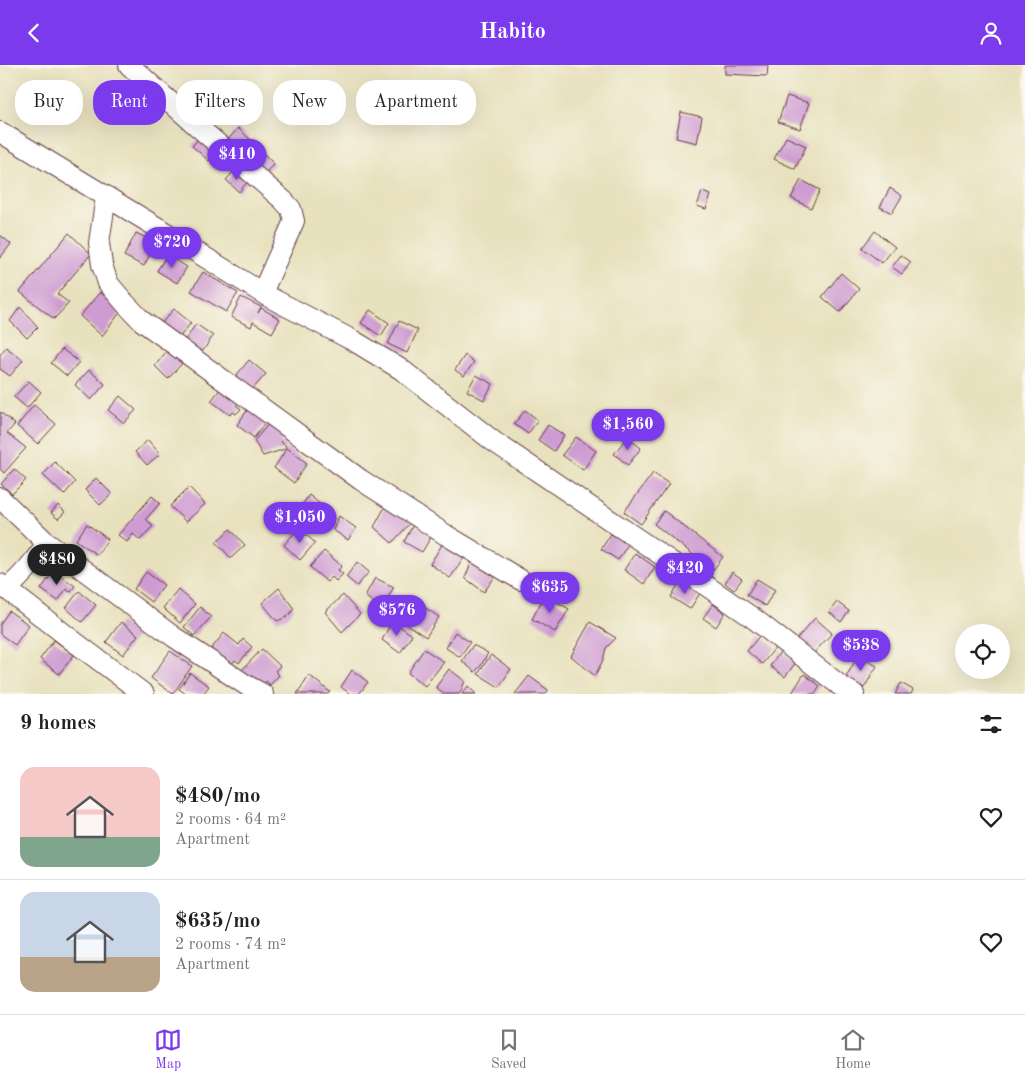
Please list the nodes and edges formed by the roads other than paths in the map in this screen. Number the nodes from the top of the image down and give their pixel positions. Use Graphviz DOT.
graph roads {
  1 [pos="130,65"];
  2 [pos="4,138"];
  3 [pos="106,196"];
  4 [pos="262,293"];
  5 [pos="0,499"];
  6 [pos="47,543"];
  7 [pos="521,580"];
  8 [pos="4,587"];
  9 [pos="144,694"];
  10 [pos="263,694"];
  11 [pos="854,694"];
  1 -- 4 [label="street"];
  2 -- 3 [label="street"];
  3 -- 4 [label="street"];
  3 -- 7 [label="street"];
  4 -- 11 [label="street"];
  5 -- 6 [label="street"];
  6 -- 8 [label="street"];
  6 -- 10 [label="street"];
  8 -- 9 [label="street"];
}
